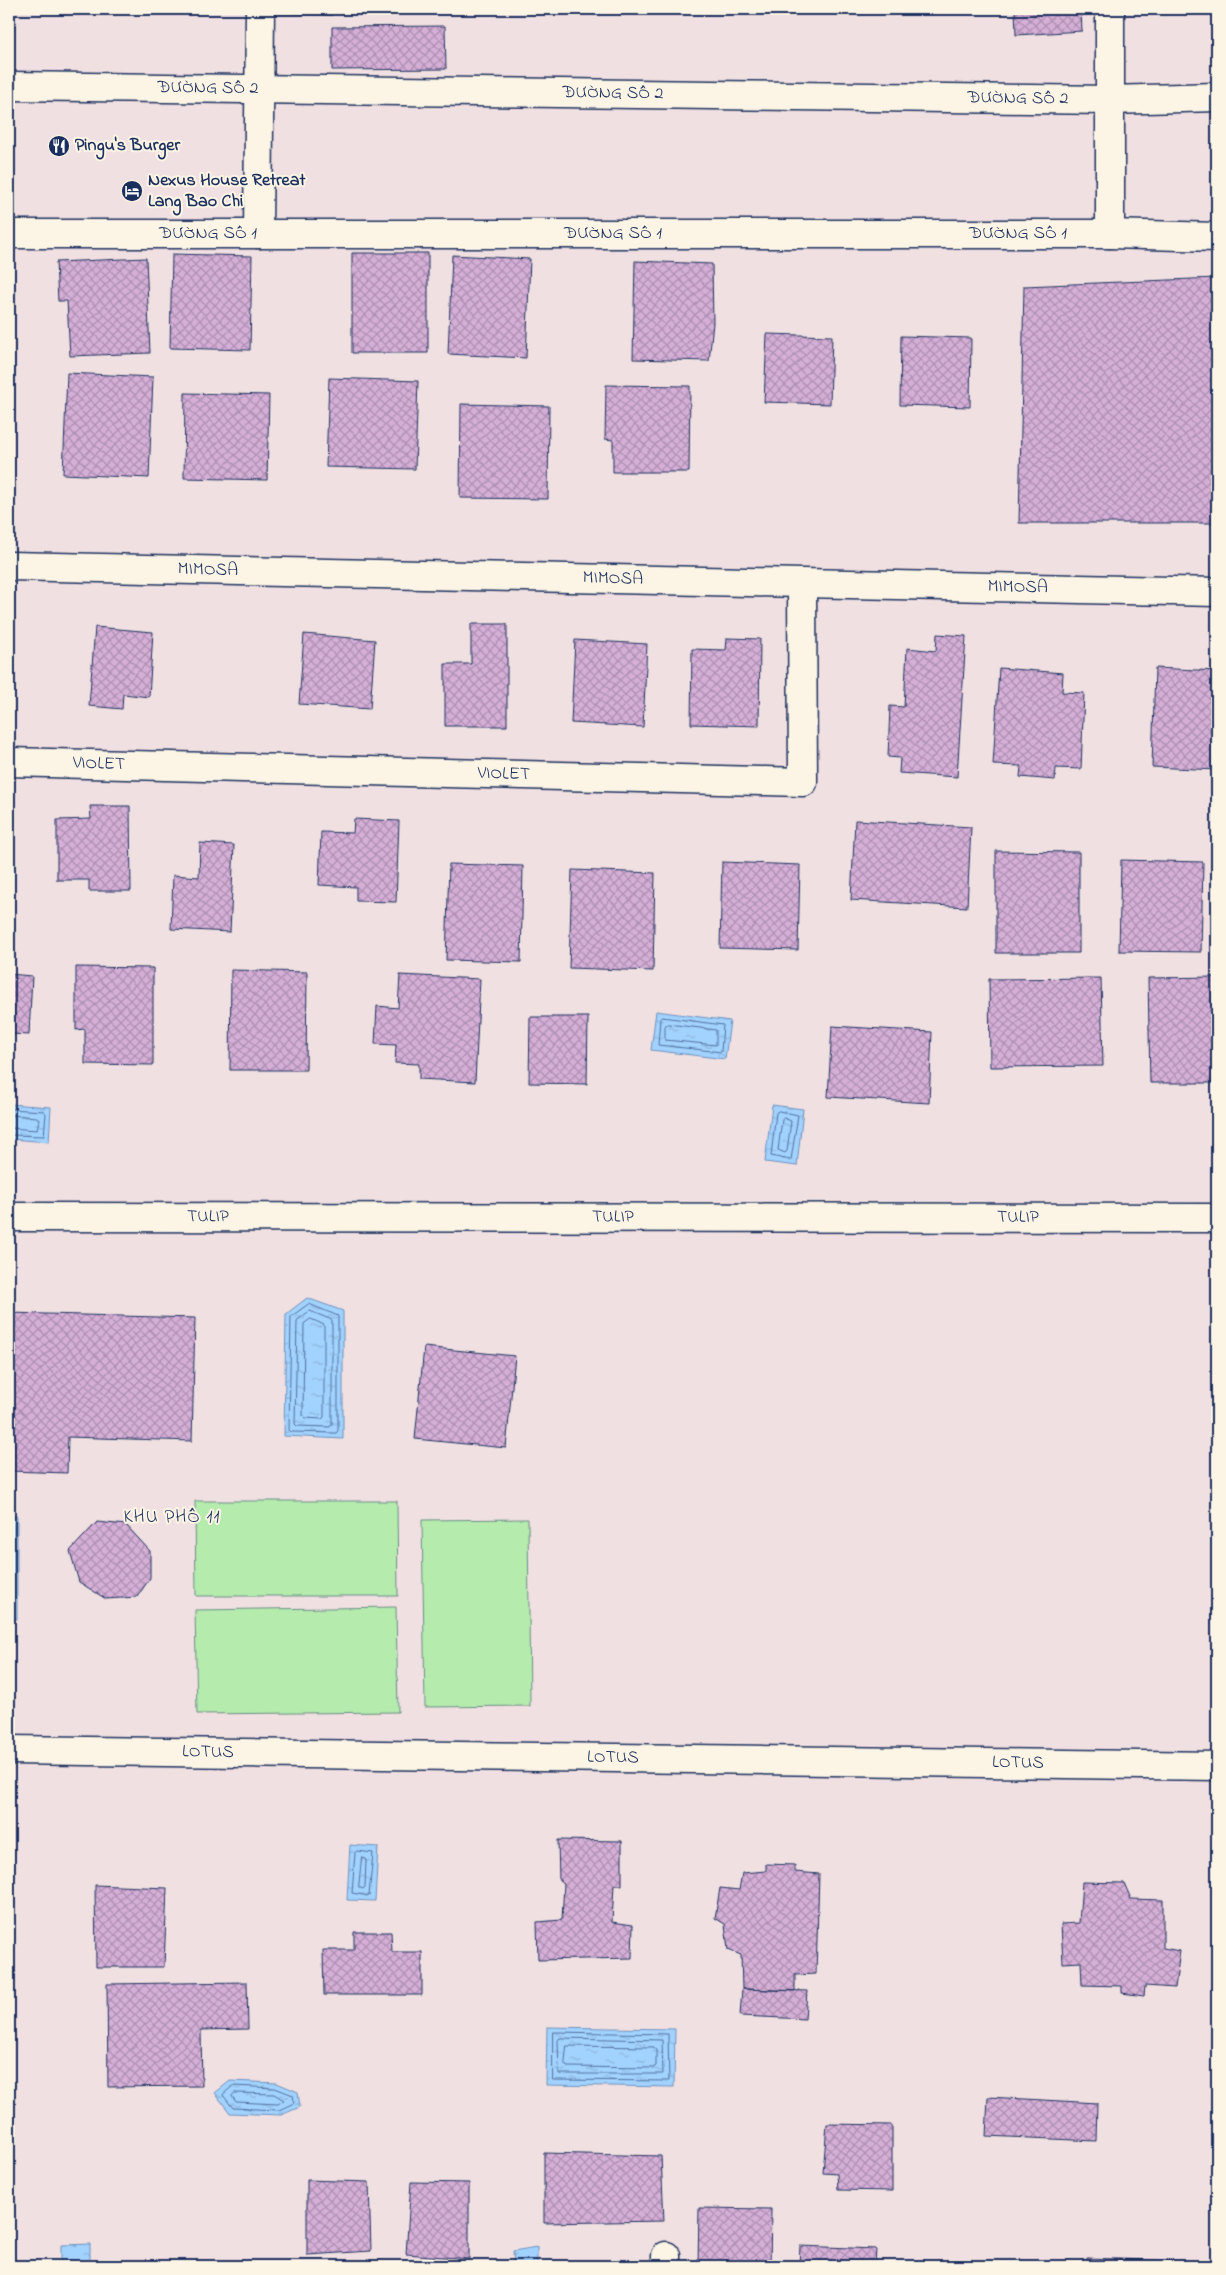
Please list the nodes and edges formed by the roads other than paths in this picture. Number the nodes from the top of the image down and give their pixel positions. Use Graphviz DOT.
graph roads {
  1 [pos="260,9"];
  2 [pos="1110,9"];
  3 [pos="9,86"];
  4 [pos="260,89"];
  5 [pos="1217,97"];
  6 [pos="1110,100"];
  7 [pos="9,234"];
  8 [pos="258,234"];
  9 [pos="1110,234"];
  10 [pos="1217,237"];
  11 [pos="9,566"];
  12 [pos="802,584"];
  13 [pos="1217,592"];
  14 [pos="9,762"];
  15 [pos="9,1217"];
  16 [pos="1217,1218"];
  17 [pos="9,1750"];
  18 [pos="1217,1766"];
  1 -- 4 [label="street"];
  2 -- 6 [label="street"];
  3 -- 4 [label="street, ĐƯỜNG SỐ 2"];
  4 -- 6 [label="street, ĐƯỜNG SỐ 2"];
  4 -- 8 [label="street"];
  5 -- 6 [label="street, ĐƯỜNG SỐ 2"];
  6 -- 9 [label="street"];
  7 -- 8 [label="street, ĐƯỜNG SỐ 1"];
  8 -- 9 [label="street, ĐƯỜNG SỐ 1"];
  9 -- 10 [label="street, ĐƯỜNG SỐ 1"];
  11 -- 12 [label="street, MIMOSA"];
  12 -- 13 [label="street, MIMOSA"];
  12 -- 14 [label="street, VIOLET"];
  15 -- 16 [label="street, TULIP"];
  17 -- 18 [label="street, LOTUS"];
}
